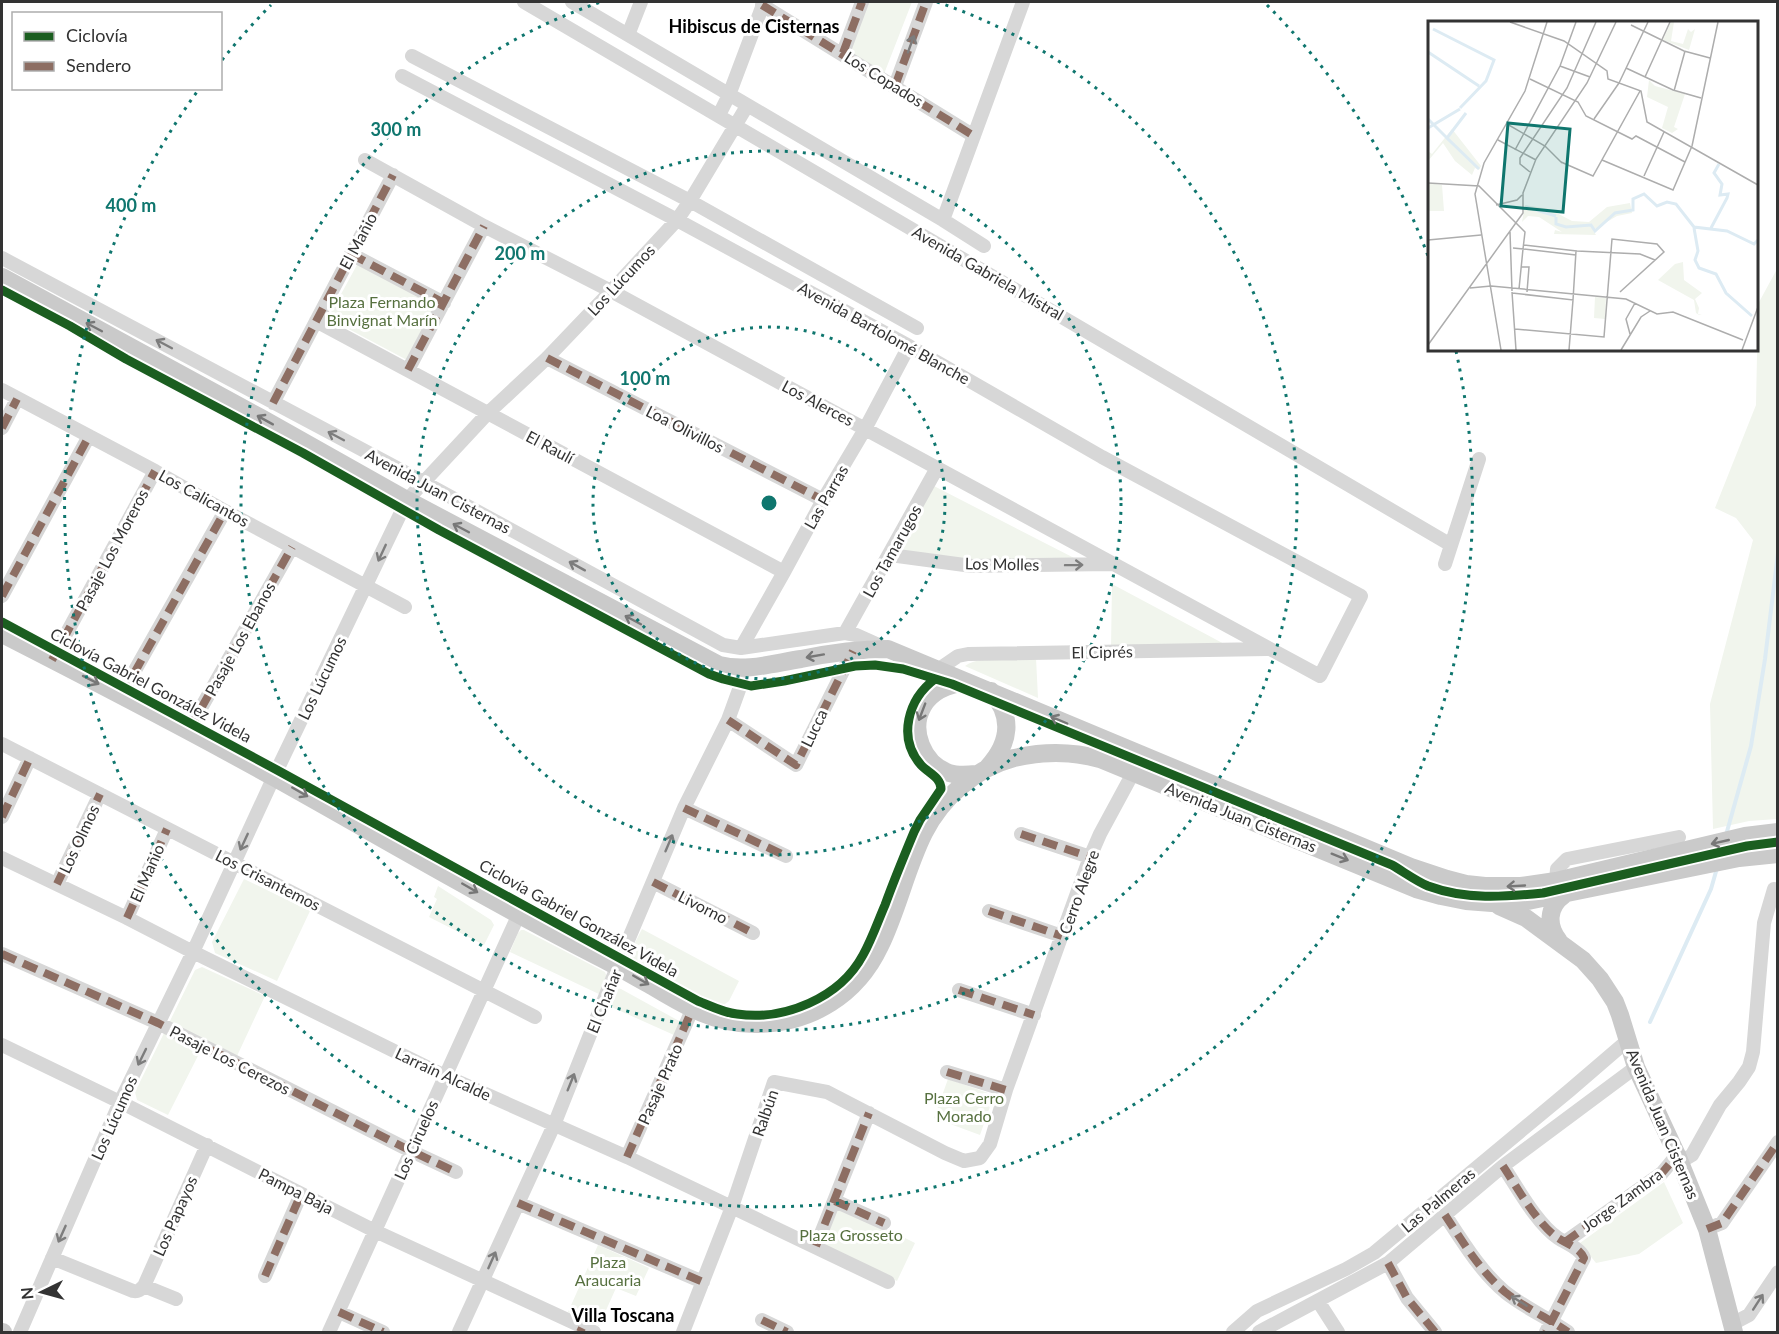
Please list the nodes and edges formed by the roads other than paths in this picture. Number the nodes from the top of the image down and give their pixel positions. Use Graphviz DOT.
graph roads {
  1 [pos="524,2"];
  2 [pos="572,2"];
  3 [pos="641,2"];
  4 [pos="862,2"];
  5 [pos="926,2"];
  6 [pos="1023,2"];
  7 [pos="763,3"];
  8 [pos="628,35"];
  9 [pos="843,53"];
  10 [pos="412,56"];
  11 [pos="402,76"];
  12 [pos="895,86"];
  13 [pos="729,95"];
  14 [pos="747,105"];
  15 [pos="719,115"];
  16 [pos="736,125"];
  17 [pos="974,136"];
  18 [pos="365,160"];
  19 [pos="393,175"];
  20 [pos="690,201"];
  21 [pos="677,220"];
  22 [pos="943,220"];
  23 [pos="484,226"];
  24 [pos="984,246"];
  25 [pos="351,255"];
  26 [pos="2,258"];
  27 [pos="2,277"];
  28 [pos="611,291"];
  29 [pos="444,303"];
  30 [pos="316,321"];
  31 [pos="917,328"];
  32 [pos="909,346"];
  33 [pos="547,358"];
  34 [pos="408,370"];
  35 [pos="2,390"];
  36 [pos="17,399"];
  37 [pos="273,403"];
  38 [pos="488,413"];
  39 [pos="2,428"];
  40 [pos="866,429"];
  41 [pos="89,436"];
  42 [pos="1479,459"];
  43 [pos="937,468"];
  44 [pos="155,471"];
  45 [pos="424,483"];
  46 [pos="407,500"];
  47 [pos="822,500"];
  48 [pos="225,511"];
  49 [pos="1451,545"];
  50 [pos="292,547"];
  51 [pos="890,555"];
  52 [pos="1114,564"];
  53 [pos="1444,564"];
  54 [pos="784,572"];
  55 [pos="367,586"];
  56 [pos="2,596"];
  57 [pos="1361,596"];
  58 [pos="405,607"];
  59 [pos="845,633"];
  60 [pos="2,634"];
  61 [pos="741,648"];
  62 [pos="888,649"];
  63 [pos="1269,649"];
  64 [pos="852,651"];
  65 [pos="52,660"];
  66 [pos="742,669"];
  67 [pos="939,669"];
  68 [pos="967,682"];
  69 [pos="991,691"];
  70 [pos="121,695"];
  71 [pos="728,720"];
  72 [pos="188,731"];
  73 [pos="2,744"];
  74 [pos="30,758"];
  75 [pos="983,770"];
  76 [pos="1133,773"];
  77 [pos="274,777"];
  78 [pos="100,794"];
  79 [pos="684,808"];
  80 [pos="2,817"];
  81 [pos="167,829"];
  82 [pos="1778,832"];
  83 [pos="1021,834"];
  84 [pos="1679,837"];
  85 [pos="1778,854"];
  86 [pos="786,856"];
  87 [pos="1090,857"];
  88 [pos="2,858"];
  89 [pos="235,862"];
  90 [pos="653,882"];
  91 [pos="57,884"];
  92 [pos="1567,886"];
  93 [pos="1774,889"];
  94 [pos="1492,903"];
  95 [pos="989,910"];
  96 [pos="518,916"];
  97 [pos="127,918"];
  98 [pos="753,933"];
  99 [pos="1062,936"];
  100 [pos="1562,945"];
  101 [pos="192,952"];
  102 [pos="2,954"];
  103 [pos="618,967"];
  104 [pos="958,990"];
  105 [pos="484,991"];
  106 [pos="692,1010"];
  107 [pos="1034,1014"];
  108 [pos="535,1017"];
  109 [pos="158,1023"];
  110 [pos="1627,1041"];
  111 [pos="2,1045"];
  112 [pos="1636,1067"];
  113 [pos="947,1072"];
  114 [pos="445,1076"];
  115 [pos="1006,1090"];
  116 [pos="120,1102"];
  117 [pos="868,1113"];
  118 [pos="554,1125"];
  119 [pos="1778,1142"];
  120 [pos="990,1144"];
  121 [pos="207,1145"];
  122 [pos="411,1151"];
  123 [pos="627,1158"];
  124 [pos="1678,1159"];
  125 [pos="1503,1166"];
  126 [pos="456,1172"];
  127 [pos="301,1194"];
  128 [pos="835,1201"];
  129 [pos="518,1203"];
  130 [pos="732,1207"];
  131 [pos="1445,1215"];
  132 [pos="884,1223"];
  133 [pos="1707,1229"];
  134 [pos="375,1231"];
  135 [pos="1565,1242"];
  136 [pos="816,1246"];
  137 [pos="52,1258"];
  138 [pos="1388,1263"];
  139 [pos="1778,1272"];
  140 [pos="265,1276"];
  141 [pos="483,1281"];
  142 [pos="703,1282"];
  143 [pos="888,1282"];
  144 [pos="144,1286"];
  145 [pos="176,1299"];
  146 [pos="1318,1302"];
  147 [pos="339,1312"];
  148 [pos="762,1320"];
  149 [pos="1550,1327"];
  150 [pos="1733,1328"];
  151 [pos="585,1331"];
  152 [pos="21,1332"];
  153 [pos="329,1332"];
  154 [pos="383,1332"];
  155 [pos="459,1332"];
  156 [pos="683,1332"];
  157 [pos="784,1332"];
  158 [pos="1233,1332"];
  159 [pos="1258,1332"];
  160 [pos="1338,1332"];
  161 [pos="1435,1332"];
  162 [pos="1568,1332"];
  1 -- 15 [label="street, Avenida Gabriela Mistral"];
  2 -- 8 [label="street, Avenida Gabriela Mistral"];
  3 -- 8 [label="street"];
  4 -- 9 [label="street"];
  12 -- 5 [label="street, one-way"];
  6 -- 17 [label="street"];
  7 -- 9 [label="street, Los Copados"];
  7 -- 13 [label="street"];
  8 -- 13 [label="street, Avenida Gabriela Mistral"];
  9 -- 12 [label="street, Los Copados"];
  10 -- 20 [label="street, Avenida Bartolomé Blanche"];
  11 -- 21 [label="street, Avenida Bartolomé Blanche"];
  12 -- 17 [label="street, Los Copados"];
  13 -- 14 [label="street, Avenida Gabriela Mistral"];
  13 -- 15 [label="street"];
  14 -- 16 [label="street, Los Lúcumos"];
  14 -- 22 [label="street, Avenida Gabriela Mistral"];
  15 -- 16 [label="street, Avenida Gabriela Mistral"];
  16 -- 20 [label="street, Los Lúcumos"];
  16 -- 49 [label="street, Avenida Gabriela Mistral"];
  17 -- 22 [label="street"];
  18 -- 19 [label="street, Los Alerces"];
  19 -- 23 [label="street, Los Alerces"];
  19 -- 25 [label="street, El Mañio"];
  20 -- 21 [label="street, Los Lúcumos"];
  20 -- 31 [label="street, Avenida Bartolomé Blanche"];
  21 -- 28 [label="street, Los Lúcumos"];
  21 -- 32 [label="street, Avenida Bartolomé Blanche"];
  22 -- 24 [label="street, Avenida Gabriela Mistral"];
  23 -- 28 [label="street, Los Alerces"];
  23 -- 29 [label="street"];
  25 -- 29 [label="street"];
  25 -- 30 [label="street, El Mañio"];
  37 -- 26 [label="street, Avenida Juan Cisternas, one-way"];
  46 -- 27 [label="main road, Avenida Juan Cisternas, one-way"];
  28 -- 33 [label="street, Los Lúcumos"];
  28 -- 40 [label="street, Los Alerces"];
  29 -- 34 [label="street"];
  30 -- 34 [label="street, El Raulí"];
  30 -- 37 [label="street, El Mañio"];
  32 -- 40 [label="street, Las Parras"];
  32 -- 57 [label="street, Avenida Bartolomé Blanche"];
  33 -- 38 [label="street, Los Lúcumos"];
  33 -- 47 [label="street, Loa Olivillos"];
  34 -- 38 [label="street, El Raulí"];
  35 -- 36 [label="street, Los Calicantos"];
  36 -- 39 [label="street"];
  36 -- 41 [label="street, Los Calicantos"];
  45 -- 37 [label="street, Avenida Juan Cisternas, one-way"];
  38 -- 45 [label="street, Los Lúcumos"];
  38 -- 54 [label="street, El Raulí"];
  40 -- 43 [label="street, Los Alerces"];
  40 -- 47 [label="street, Las Parras"];
  41 -- 44 [label="street, Los Calicantos"];
  41 -- 56 [label="street"];
  42 -- 49 [label="street"];
  43 -- 51 [label="street, Los Tamarugos"];
  43 -- 52 [label="street, Los Alerces"];
  44 -- 48 [label="street, Los Calicantos"];
  44 -- 65 [label="street, Pasaje Los Moreros"];
  45 -- 46 [label="street, Los Lúcumos"];
  61 -- 45 [label="street, Avenida Juan Cisternas, one-way"];
  46 -- 55 [label="street, Los Lúcumos, one-way"];
  66 -- 46 [label="main road, Avenida Juan Cisternas, one-way"];
  47 -- 54 [label="street, Las Parras"];
  48 -- 50 [label="street, Los Calicantos"];
  48 -- 70 [label="street"];
  49 -- 53 [label="street"];
  50 -- 55 [label="street, Los Calicantos"];
  50 -- 72 [label="street, Pasaje Los Ebanos"];
  51 -- 52 [label="street, Los Molles, one-way"];
  51 -- 59 [label="street, Los Tamarugos"];
  52 -- 63 [label="street, Los Alerces"];
  54 -- 61 [label="street, Las Parras"];
  55 -- 58 [label="street, Los Calicantos"];
  55 -- 77 [label="street, Los Lúcumos"];
  57 -- 63 [label="street, Los Alerces"];
  59 -- 61 [label="street, Avenida Juan Cisternas"];
  59 -- 62 [label="street, Avenida Juan Cisternas"];
  60 -- 65 [label="main road"];
  62 -- 64 [label="main road, Avenida Juan Cisternas"];
  62 -- 67 [label="main road, Avenida Juan Cisternas"];
  63 -- 67 [label="street, El Ciprés"];
  64 -- 66 [label="main road, Avenida Juan Cisternas, one-way"];
  64 -- 71 [label="street, Lucca"];
  65 -- 70 [label="main road, one-way"];
  66 -- 71 [label="street, El Chañar"];
  67 -- 68 [label="main road, Avenida Juan Cisternas"];
  68 -- 69 [label="main road, Avenida Juan Cisternas"];
  68 -- 75 [label="main road, one-way"];
  69 -- 75 [label="main road"];
  92 -- 69 [label="main road, Avenida Juan Cisternas, one-way"];
  70 -- 72 [label="main road"];
  71 -- 79 [label="street, El Chañar"];
  72 -- 77 [label="main road"];
  73 -- 74 [label="street, Los Crisantemos"];
  74 -- 78 [label="street, Los Crisantemos"];
  74 -- 80 [label="street"];
  75 -- 76 [label="main road, Avenida Juan Cisternas"];
  75 -- 106 [label="main road"];
  76 -- 87 [label="street, Cerro Alegre"];
  76 -- 94 [label="main road, Avenida Juan Cisternas, one-way"];
  77 -- 89 [label="street, Los Lúcumos, one-way"];
  77 -- 96 [label="main road, one-way"];
  78 -- 81 [label="street, Los Crisantemos"];
  78 -- 91 [label="street, Los Olmos"];
  79 -- 86 [label="street"];
  90 -- 79 [label="street, El Chañar, one-way"];
  81 -- 89 [label="street, Los Crisantemos"];
  81 -- 97 [label="street, El Mañio"];
  82 -- 92 [label="main road, one-way"];
  83 -- 87 [label="street"];
  84 -- 92 [label="street"];
  85 -- 92 [label="main road"];
  87 -- 99 [label="street, Cerro Alegre"];
  88 -- 91 [label="street, Larraín Alcalde"];
  89 -- 101 [label="street, Los Lúcumos"];
  89 -- 105 [label="street, Los Crisantemos"];
  90 -- 98 [label="street, Livorno"];
  90 -- 103 [label="street, El Chañar"];
  91 -- 97 [label="street, Larraín Alcalde"];
  92 -- 94 [label="main road, Avenida Juan Cisternas"];
  92 -- 100 [label="main road"];
  93 -- 124 [label="street, Jorge Zambra"];
  94 -- 100 [label="main road, Avenida Juan Cisternas"];
  95 -- 99 [label="street"];
  96 -- 103 [label="main road"];
  96 -- 105 [label="street, Los Ciruelos"];
  97 -- 101 [label="street, Larraín Alcalde"];
  99 -- 107 [label="street, Cerro Alegre"];
  100 -- 110 [label="main road, Avenida Juan Cisternas"];
  101 -- 109 [label="street, Los Lúcumos"];
  101 -- 114 [label="street, Larraín Alcalde"];
  102 -- 109 [label="street, Pasaje Los Cerezos"];
  103 -- 106 [label="main road, one-way"];
  118 -- 103 [label="street, El Chañar, one-way"];
  104 -- 107 [label="street"];
  105 -- 108 [label="street, Los Crisantemos"];
  105 -- 114 [label="street, Los Ciruelos"];
  106 -- 123 [label="street, Pasaje Prato"];
  107 -- 115 [label="street, Cerro Alegre"];
  109 -- 116 [label="street, Los Lúcumos, one-way"];
  109 -- 122 [label="street, Pasaje Los Cerezos"];
  110 -- 112 [label="main road, Avenida Juan Cisternas"];
  110 -- 158 [label="street, Las Palmeras"];
  111 -- 116 [label="street, Pampa Baja"];
  112 -- 124 [label="main road, Avenida Juan Cisternas"];
  112 -- 125 [label="street, Las Palmeras"];
  113 -- 115 [label="street"];
  114 -- 118 [label="street, Larraín Alcalde"];
  114 -- 122 [label="street, Los Ciruelos"];
  115 -- 120 [label="street, Cerro Alegre"];
  116 -- 121 [label="street, Pampa Baja"];
  116 -- 137 [label="street, Los Lúcumos, one-way"];
  117 -- 120 [label="street, Ralbún"];
  117 -- 128 [label="street"];
  117 -- 130 [label="street, Ralbún"];
  118 -- 123 [label="street, Larraín Alcalde"];
  118 -- 129 [label="street, El Chañar"];
  119 -- 133 [label="street"];
  121 -- 127 [label="street, Pampa Baja"];
  121 -- 144 [label="street, Los Papayos"];
  122 -- 126 [label="street, Pasaje Los Cerezos"];
  122 -- 134 [label="street, Los Ciruelos"];
  123 -- 130 [label="street, Larraín Alcalde"];
  124 -- 133 [label="main road, Avenida Juan Cisternas"];
  124 -- 135 [label="street, Jorge Zambra"];
  125 -- 131 [label="street, Las Palmeras"];
  125 -- 135 [label="street"];
  127 -- 134 [label="street, Pampa Baja"];
  127 -- 140 [label="street"];
  128 -- 132 [label="street"];
  128 -- 136 [label="street"];
  141 -- 129 [label="street, El Chañar, one-way"];
  129 -- 142 [label="street"];
  130 -- 136 [label="street, Larraín Alcalde"];
  130 -- 142 [label="street, Ralbún"];
  131 -- 138 [label="street, Las Palmeras"];
  149 -- 131 [label="street, one-way"];
  133 -- 150 [label="main road, Avenida Juan Cisternas"];
  134 -- 141 [label="street, Pampa Baja"];
  134 -- 147 [label="street, Los Ciruelos"];
  135 -- 149 [label="street"];
  136 -- 143 [label="street, Larraín Alcalde"];
  137 -- 144 [label="street"];
  137 -- 152 [label="street, Los Lúcumos"];
  138 -- 146 [label="street, Las Palmeras"];
  138 -- 161 [label="street"];
  150 -- 139 [label="street, one-way"];
  141 -- 151 [label="street, Pampa Baja"];
  141 -- 155 [label="street, El Chañar"];
  142 -- 156 [label="street, Ralbún"];
  144 -- 145 [label="street"];
  146 -- 159 [label="street, Las Palmeras"];
  146 -- 160 [label="street"];
  147 -- 153 [label="street, Los Ciruelos"];
  147 -- 154 [label="street"];
  148 -- 157 [label="street"];
  149 -- 162 [label="street"];
}
